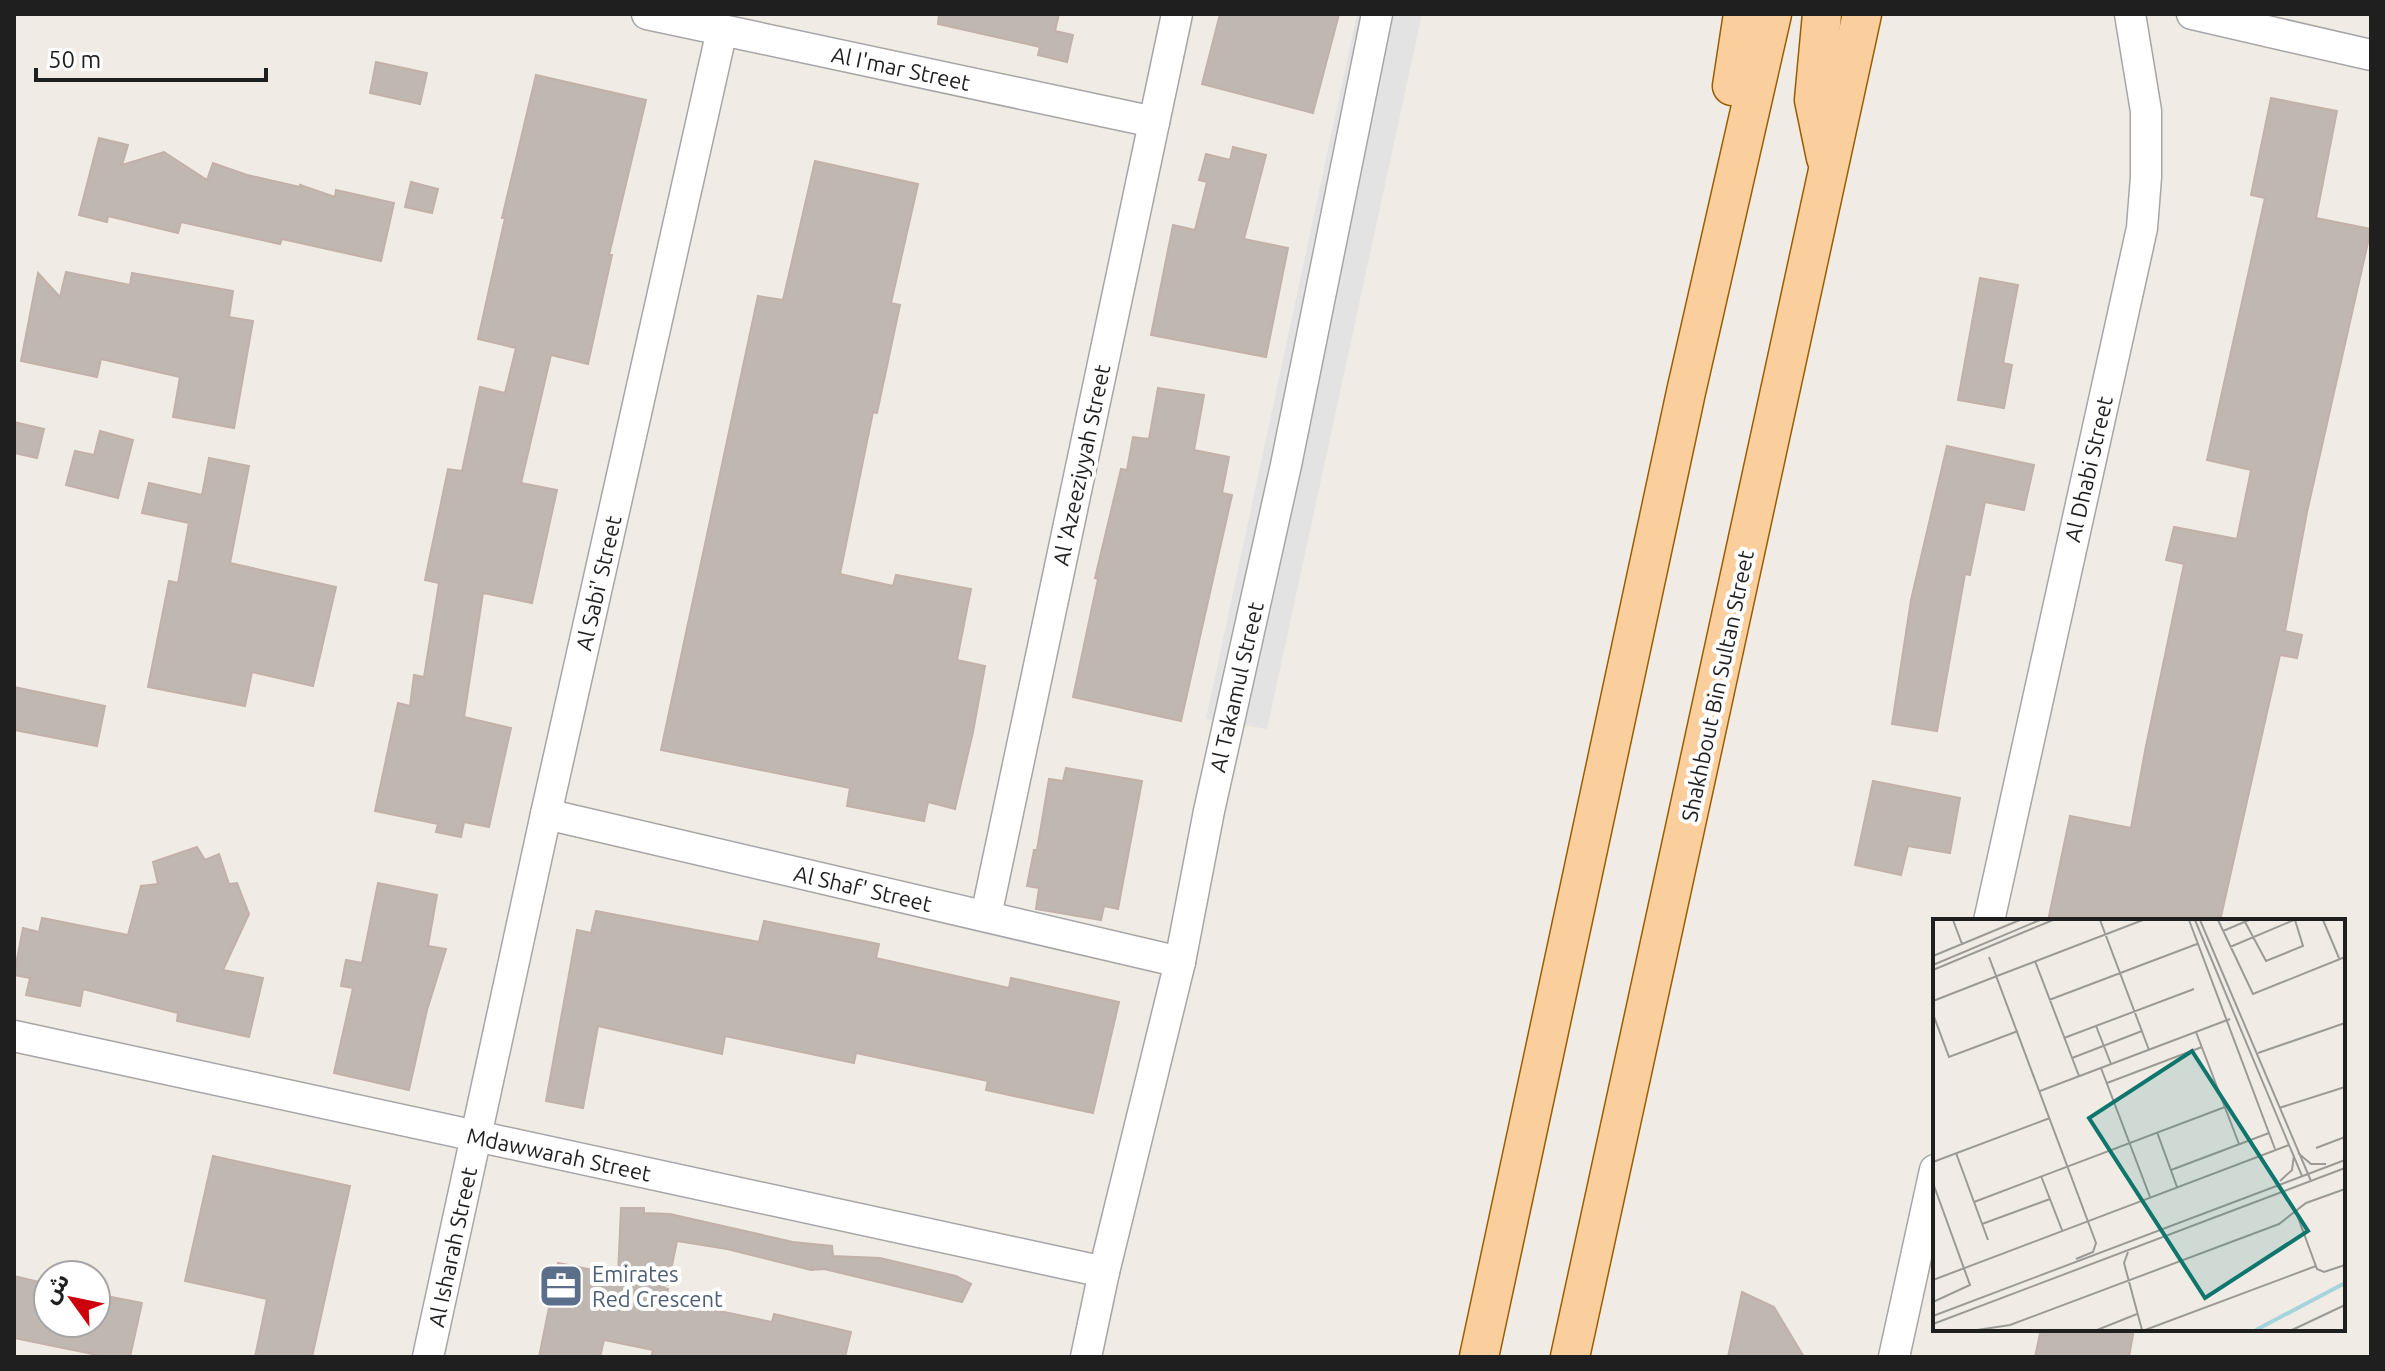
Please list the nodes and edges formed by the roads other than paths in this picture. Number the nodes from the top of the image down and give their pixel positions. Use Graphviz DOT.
graph roads {
  1 [pos="647,14"];
  2 [pos="1177,14"];
  3 [pos="1377,14"];
  4 [pos="1743,14"];
  5 [pos="1772,14"];
  6 [pos="1822,14"];
  7 [pos="1862,14"];
  8 [pos="2130,14"];
  9 [pos="2192,14"];
  10 [pos="722,30"];
  11 [pos="2371,55"];
  12 [pos="1154,122"];
  13 [pos="1829,172"];
  14 [pos="1686,392"];
  15 [pos="546,814"];
  16 [pos="986,916"];
  17 [pos="1989,919"];
  18 [pos="1180,962"];
  19 [pos="14,1036"];
  20 [pos="476,1136"];
  21 [pos="1933,1179"];
  22 [pos="1104,1272"];
  23 [pos="428,1357"];
  24 [pos="1086,1357"];
  25 [pos="1479,1357"];
  26 [pos="1570,1357"];
  27 [pos="1894,1357"];
  1 -- 10 [label="street, Al I'mar Street"];
  2 -- 12 [label="street, Al 'Azeeziyyah Street"];
  3 -- 18 [label="street, Al Takamul Street"];
  4 -- 14 [label="main road"];
  5 -- 14 [label="main road"];
  6 -- 13 [label="main road"];
  7 -- 13 [label="main road, Shakhbout Bin Sultan Street"];
  8 -- 17 [label="street, Al Dhabi Street"];
  9 -- 11 [label="street"];
  10 -- 12 [label="street, Al I'mar Street"];
  10 -- 15 [label="street, Al Sabi' Street"];
  12 -- 16 [label="street, Al 'Azeeziyyah Street"];
  13 -- 26 [label="main road, Shakhbout Bin Sultan Street"];
  14 -- 25 [label="main road"];
  15 -- 16 [label="street, Al Shaf' Street"];
  15 -- 20 [label="street, Al Sabi' Street"];
  16 -- 18 [label="street, Al Shaf' Street"];
  18 -- 22 [label="street, Al Takamul Street"];
  19 -- 20 [label="street, Mdawwarah Street"];
  20 -- 22 [label="street, Mdawwarah Street"];
  20 -- 23 [label="street, Al Isharah Street"];
  21 -- 27 [label="street"];
  22 -- 24 [label="street, Al Takamul Street"];
}
